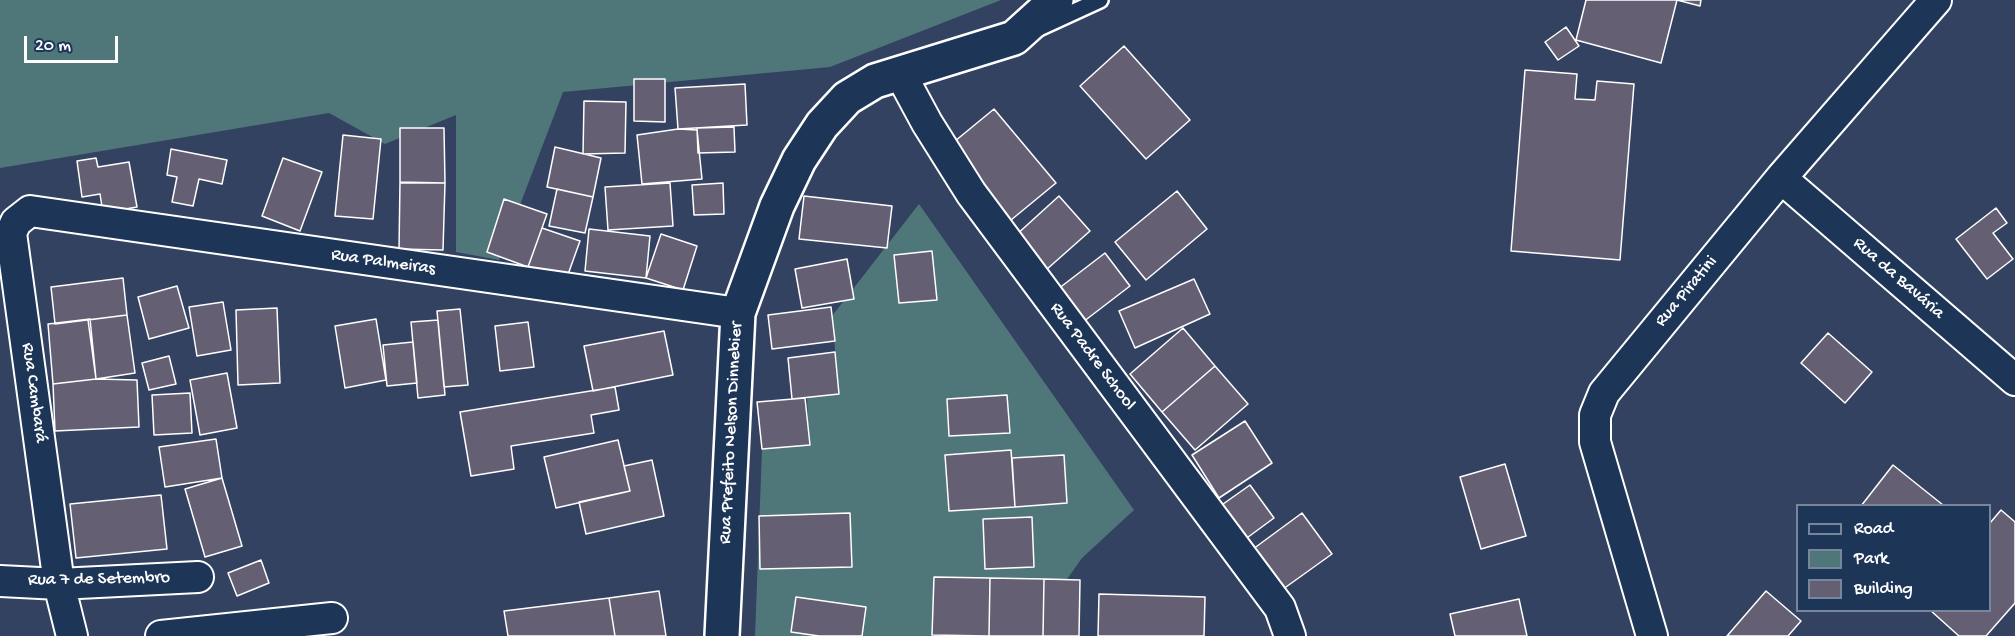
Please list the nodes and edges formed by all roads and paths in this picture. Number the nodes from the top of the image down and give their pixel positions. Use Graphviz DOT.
graph roads {
  1 [pos="1056,0"];
  2 [pos="1100,0"];
  3 [pos="1936,0"];
  4 [pos="1014,38"];
  5 [pos="900,73"];
  6 [pos="1781,178"];
  7 [pos="30,211"];
  8 [pos="738,313"];
  9 [pos="2015,380"];
  10 [pos="198,577"];
  11 [pos="0,581"];
  12 [pos="59,584"];
  13 [pos="332,618"];
  14 [pos="256,631"];
  15 [pos="72,636"];
  16 [pos="161,636"];
  17 [pos="722,636"];
  18 [pos="1290,636"];
  19 [pos="1652,636"];
  1 -- 4 [label="street, Rua Prefeito Nelson Dinnebier"];
  2 -- 4 [label="lane"];
  3 -- 6 [label="street, Rua Piratini"];
  4 -- 5 [label="street, Rua Prefeito Nelson Dinnebier"];
  5 -- 8 [label="street, Rua Prefeito Nelson Dinnebier"];
  5 -- 18 [label="street, Rua Padre School"];
  6 -- 9 [label="street, Rua da Bavária"];
  6 -- 19 [label="street, Rua Piratini"];
  7 -- 8 [label="street, Rua Palmeiras"];
  7 -- 12 [label="street, Rua Cambará"];
  8 -- 17 [label="street, Rua Prefeito Nelson Dinnebier"];
  10 -- 12 [label="street, Rua 7 de Setembro"];
  11 -- 12 [label="street, Rua 7 de Setembro"];
  12 -- 15 [label="street, Rua Cambará"];
  13 -- 14 [label="street"];
  14 -- 16 [label="street"];
}
